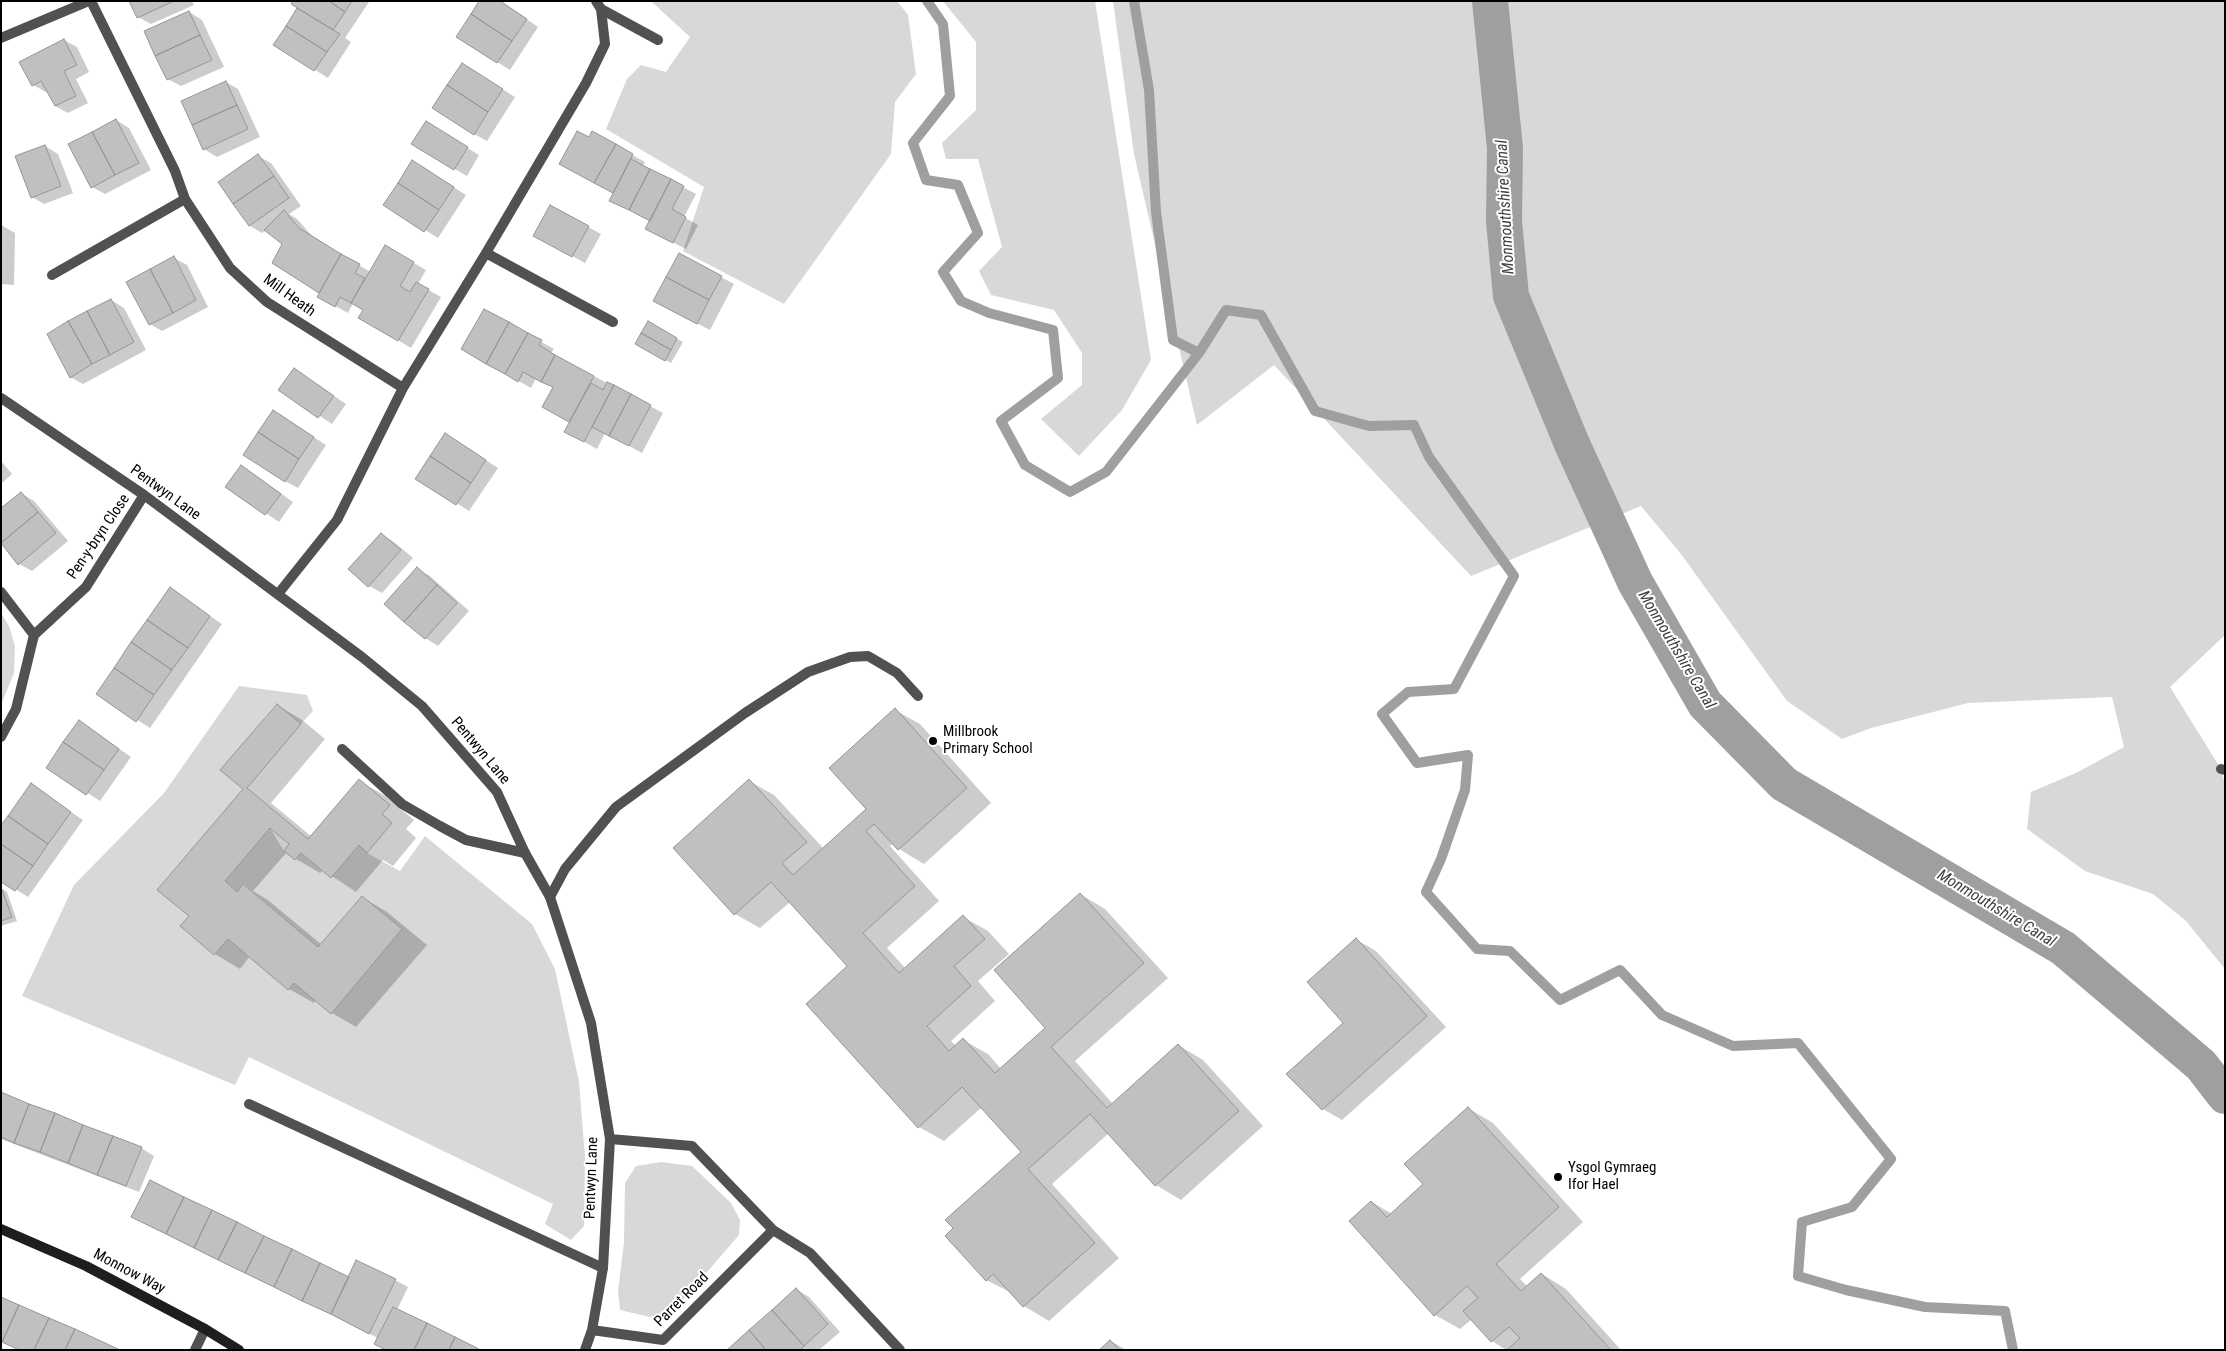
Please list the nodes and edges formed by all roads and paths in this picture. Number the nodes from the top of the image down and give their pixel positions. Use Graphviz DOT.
graph roads {
  1 [pos="90,1"];
  2 [pos="598,5"];
  3 [pos="1,38"];
  4 [pos="658,40"];
  5 [pos="185,200"];
  6 [pos="486,253"];
  7 [pos="52,275"];
  8 [pos="613,322"];
  9 [pos="403,388"];
  10 [pos="1,398"];
  11 [pos="144,495"];
  12 [pos="1,592"];
  13 [pos="278,594"];
  14 [pos="34,635"];
  15 [pos="918,696"];
  16 [pos="1,737"];
  17 [pos="342,748"];
  18 [pos="526,852"];
  19 [pos="550,897"];
  20 [pos="249,1104"];
  21 [pos="610,1138"];
  22 [pos="1,1229"];
  23 [pos="773,1230"];
  24 [pos="603,1268"];
  25 [pos="205,1329"];
  26 [pos="592,1330"];
  27 [pos="195,1350"];
  28 [pos="239,1350"];
  29 [pos="584,1350"];
  30 [pos="900,1350"];
  1 -- 3 [label="street, Mill Heath"];
  1 -- 5 [label="street, Mill Heath"];
  2 -- 4 [label="street"];
  2 -- 6 [label="street"];
  5 -- 7 [label="street"];
  5 -- 9 [label="street, Mill Heath"];
  6 -- 8 [label="street"];
  6 -- 9 [label="street"];
  9 -- 13 [label="street"];
  10 -- 11 [label="street, Pentwyn Lane"];
  11 -- 13 [label="street, Pentwyn Lane"];
  11 -- 14 [label="street, Pen-y-bryn Close"];
  12 -- 14 [label="street"];
  13 -- 18 [label="street, Pentwyn Lane"];
  14 -- 16 [label="street"];
  15 -- 19 [label="street"];
  17 -- 18 [label="street"];
  18 -- 19 [label="street, Pentwyn Lane"];
  19 -- 21 [label="street, Pentwyn Lane"];
  20 -- 24 [label="street"];
  21 -- 23 [label="street"];
  21 -- 24 [label="street, Pentwyn Lane"];
  22 -- 25 [label="street, Monnow Way"];
  23 -- 26 [label="street, Parret Road"];
  23 -- 30 [label="street"];
  24 -- 26 [label="street, Pentwyn Lane"];
  25 -- 27 [label="street"];
  25 -- 28 [label="street, Monnow Way"];
  26 -- 29 [label="street, Pentwyn Lane"];
}
